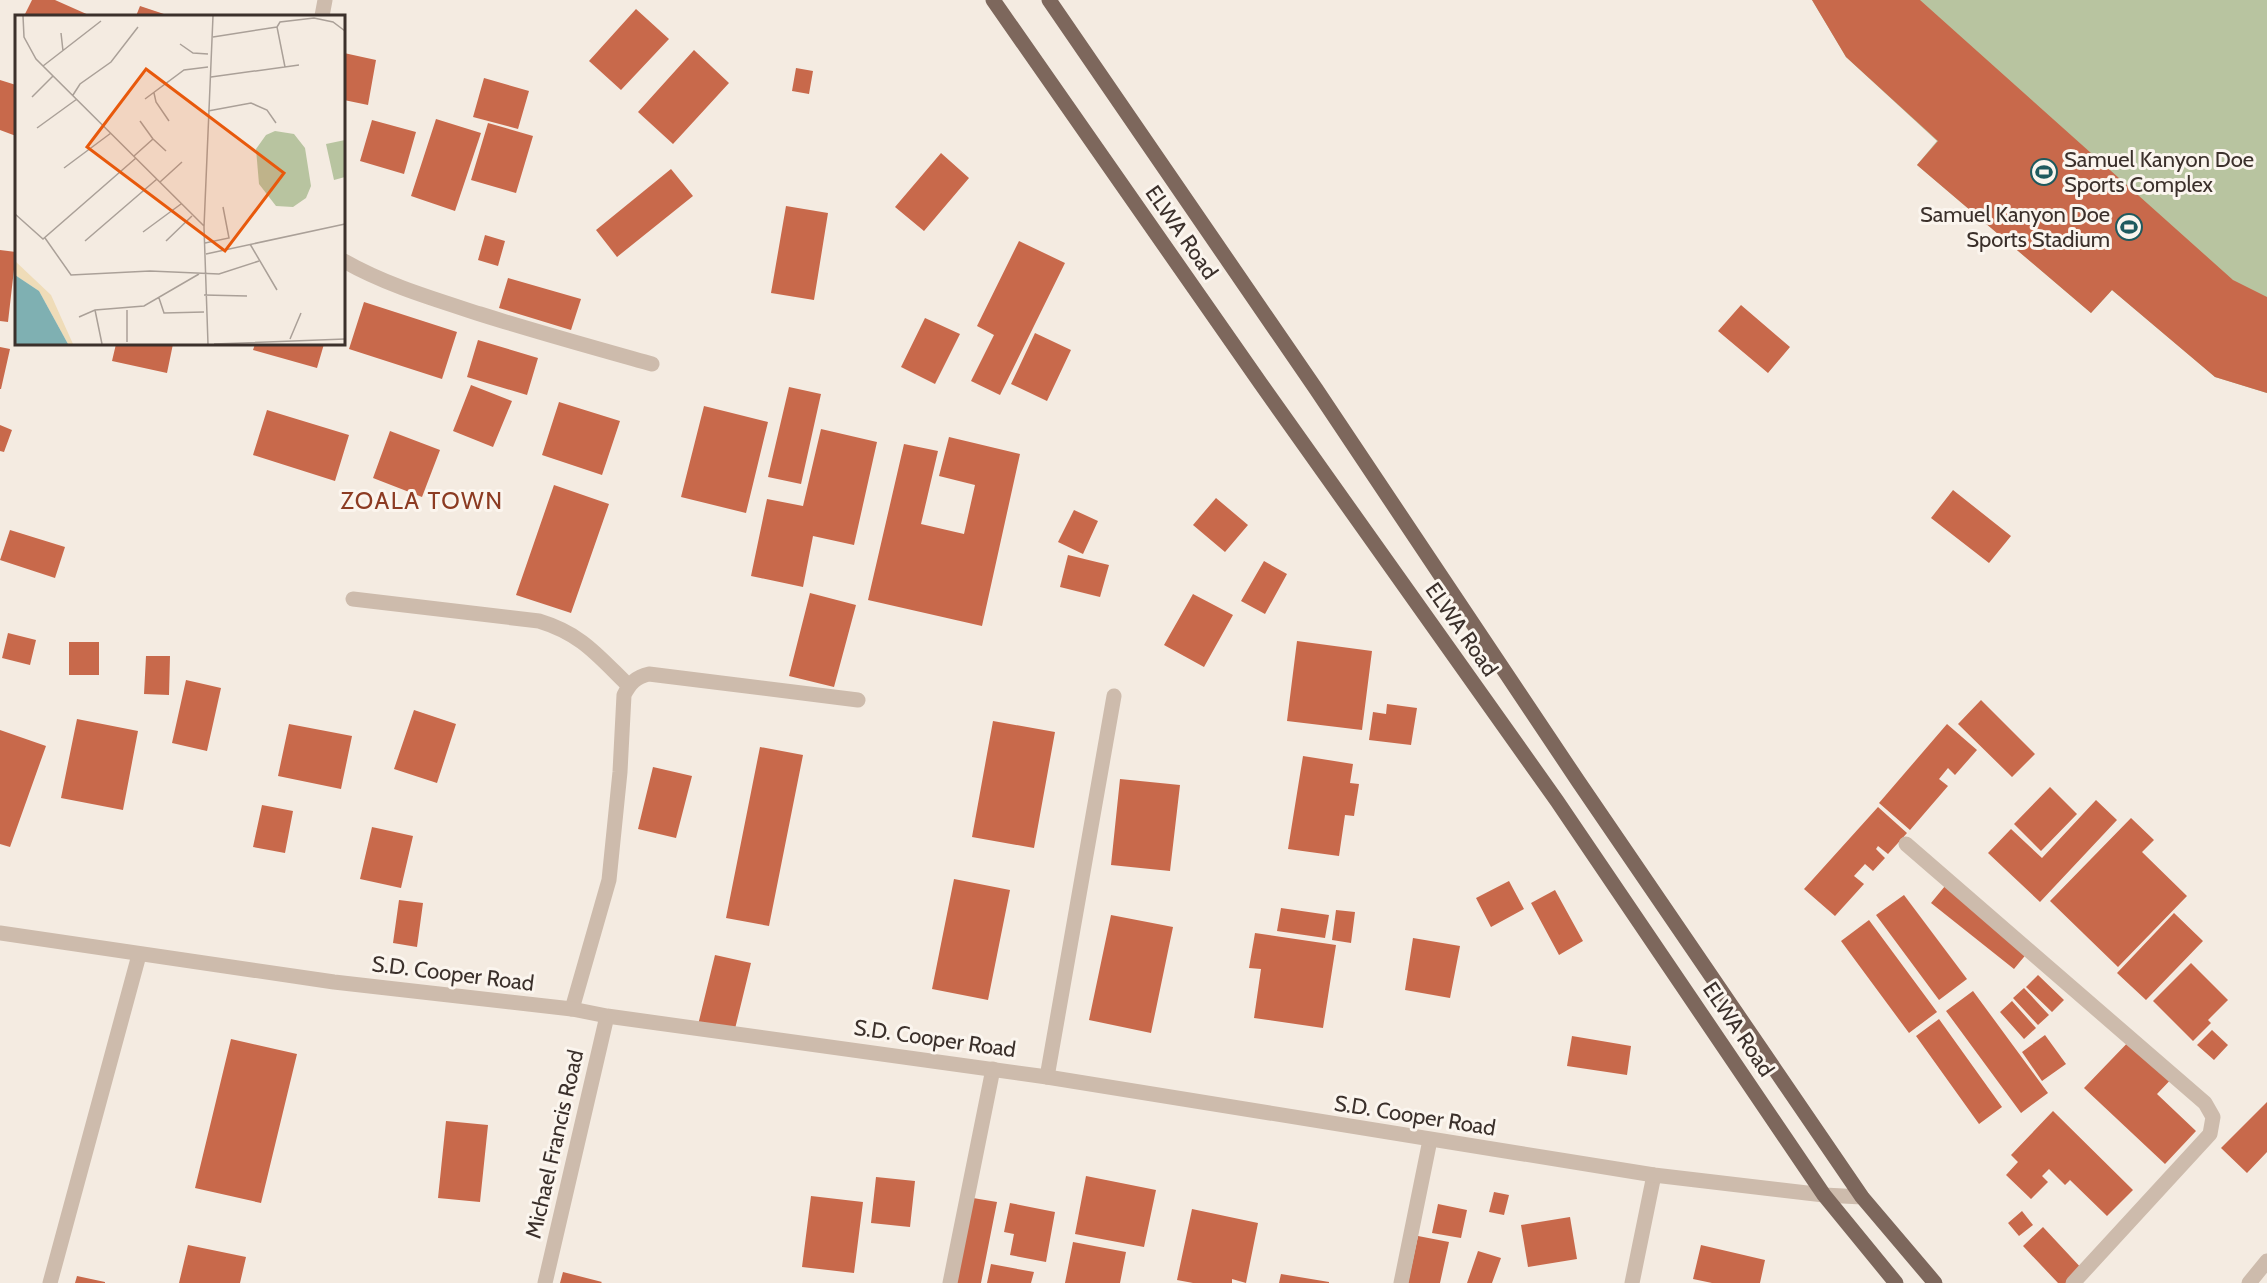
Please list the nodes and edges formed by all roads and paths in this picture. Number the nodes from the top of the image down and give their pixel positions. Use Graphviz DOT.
graph roads {
  1 [pos="325,0"];
  2 [pos="993,0"];
  3 [pos="1050,0"];
  4 [pos="322,15"];
  5 [pos="345,262"];
  6 [pos="652,364"];
  7 [pos="353,598"];
  8 [pos="629,686"];
  9 [pos="1114,696"];
  10 [pos="858,700"];
  11 [pos="1906,844"];
  12 [pos="0,933"];
  13 [pos="139,954"];
  14 [pos="572,1009"];
  15 [pos="607,1016"];
  16 [pos="993,1069"];
  17 [pos="1047,1077"];
  18 [pos="1430,1140"];
  19 [pos="1654,1175"];
  20 [pos="1824,1195"];
  21 [pos="1862,1197"];
  22 [pos="2267,1261"];
  23 [pos="50,1283"];
  24 [pos="545,1283"];
  25 [pos="950,1283"];
  26 [pos="1401,1283"];
  27 [pos="1632,1283"];
  28 [pos="1896,1283"];
  29 [pos="1935,1283"];
  30 [pos="2073,1283"];
  31 [pos="2249,1283"];
  1 -- 4 [label="street"];
  2 -- 20 [label="main road, ELWA Road"];
  3 -- 21 [label="main road, ELWA Road"];
  5 -- 6 [label="street"];
  7 -- 8 [label="street"];
  8 -- 10 [label="street"];
  8 -- 14 [label="street"];
  9 -- 17 [label="street"];
  11 -- 30 [label="street"];
  12 -- 13 [label="street, S.D. Cooper Road"];
  13 -- 14 [label="street, S.D. Cooper Road"];
  13 -- 23 [label="street"];
  14 -- 15 [label="street, S.D. Cooper Road"];
  15 -- 16 [label="street, S.D. Cooper Road"];
  15 -- 24 [label="street, Michael Francis Road"];
  16 -- 17 [label="street, S.D. Cooper Road"];
  16 -- 25 [label="street"];
  17 -- 18 [label="street, S.D. Cooper Road"];
  18 -- 19 [label="street, S.D. Cooper Road"];
  18 -- 26 [label="street"];
  19 -- 20 [label="street, S.D. Cooper Road"];
  19 -- 27 [label="street"];
  20 -- 21 [label="street, S.D. Cooper Road"];
  20 -- 28 [label="main road, ELWA Road"];
  21 -- 29 [label="main road, ELWA Road"];
  22 -- 31 [label="street"];
}
